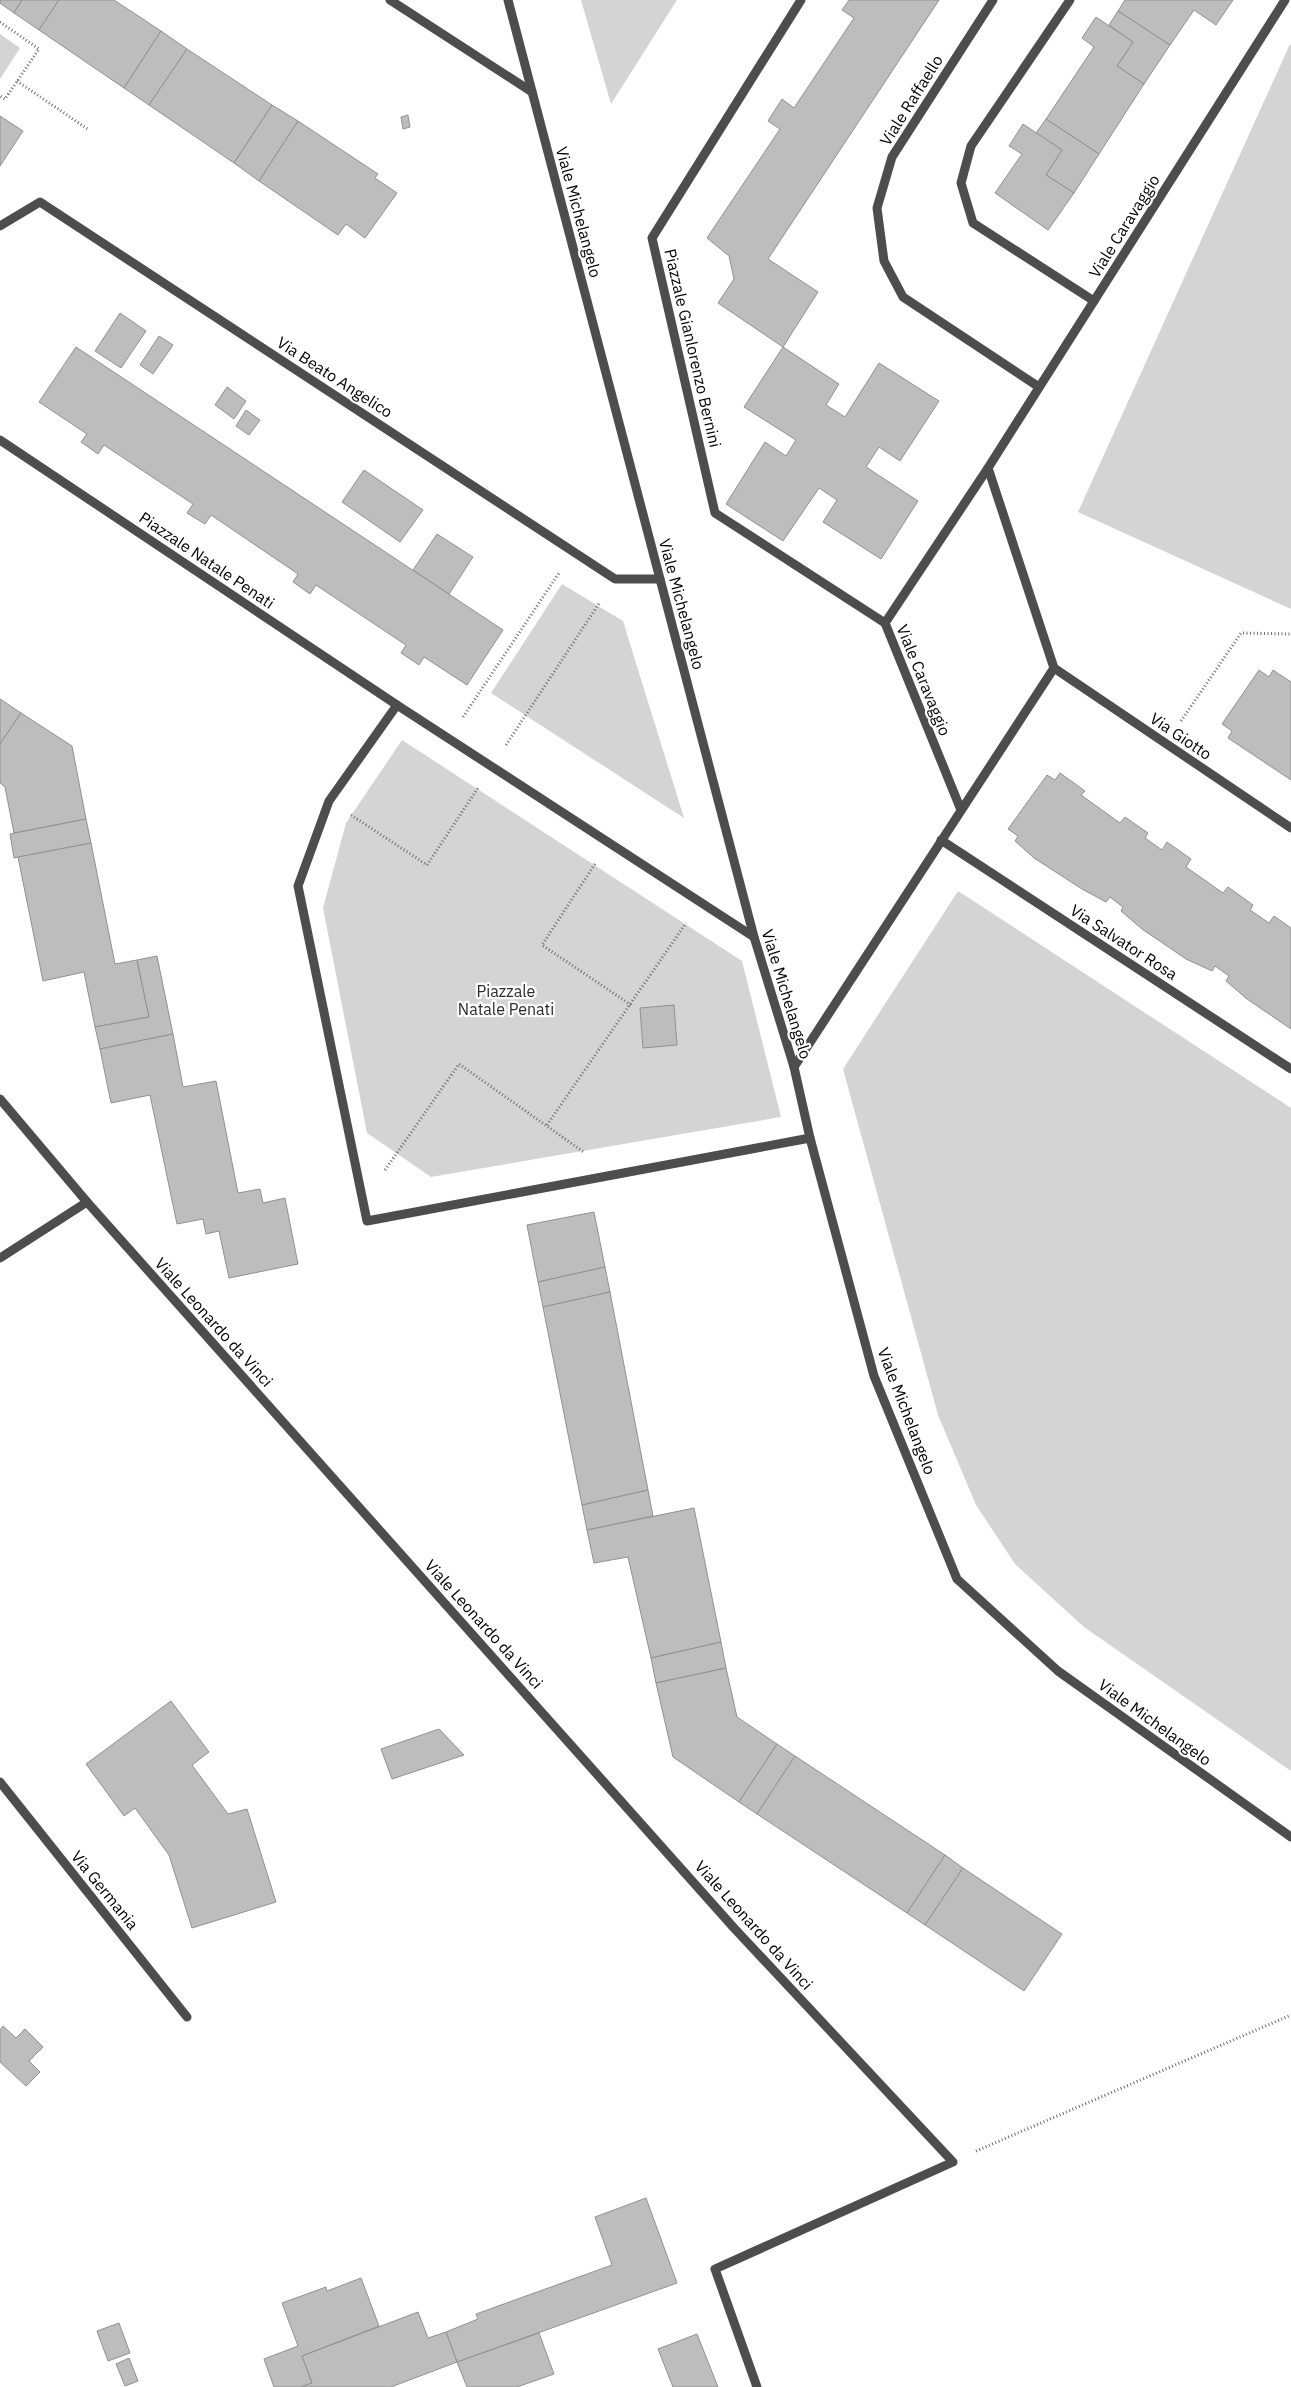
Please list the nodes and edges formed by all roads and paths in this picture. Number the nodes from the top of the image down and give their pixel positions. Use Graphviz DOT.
graph roads {
  1 [pos="390,0"];
  2 [pos="508,0"];
  3 [pos="801,0"];
  4 [pos="992,0"];
  5 [pos="1070,0"];
  6 [pos="1285,0"];
  7 [pos="0,22"];
  8 [pos="17,81"];
  9 [pos="532,92"];
  10 [pos="0,96"];
  11 [pos="89,130"];
  12 [pos="0,226"];
  13 [pos="1094,302"];
  14 [pos="1039,387"];
  15 [pos="0,440"];
  16 [pos="988,468"];
  17 [pos="573,552"];
  18 [pos="660,579"];
  19 [pos="884,623"];
  20 [pos="1291,634"];
  21 [pos="1054,668"];
  22 [pos="397,705"];
  23 [pos="448,738"];
  24 [pos="1166,744"];
  25 [pos="961,810"];
  26 [pos="1291,828"];
  27 [pos="941,840"];
  28 [pos="608,843"];
  29 [pos="700,902"];
  30 [pos="754,937"];
  31 [pos="631,1005"];
  32 [pos="794,1067"];
  33 [pos="1291,1069"];
  34 [pos="0,1099"];
  35 [pos="547,1125"];
  36 [pos="810,1138"];
  37 [pos="616,1175"];
  38 [pos="363,1200"];
  39 [pos="87,1202"];
  40 [pos="0,1258"];
  41 [pos="0,1782"];
  42 [pos="1291,1837"];
  43 [pos="1291,2015"];
  44 [pos="187,2017"];
  45 [pos="953,2162"];
  46 [pos="758,2387"];
  1 -- 9 [label="street"];
  2 -- 9 [label="street, Viale Michelangelo"];
  3 -- 19 [label="street, Piazzale Gianlorenzo Bernini"];
  4 -- 14 [label="street, Viale Raffaello"];
  5 -- 13 [label="street"];
  6 -- 13 [label="street, Viale Caravaggio"];
  7 -- 8 [label="path"];
  8 -- 10 [label="path"];
  8 -- 11 [label="path"];
  9 -- 18 [label="street, Viale Michelangelo"];
  12 -- 17 [label="street, Via Beato Angelico"];
  13 -- 14 [label="street, Viale Caravaggio"];
  14 -- 16 [label="street, Viale Caravaggio"];
  15 -- 22 [label="street, Piazzale Natale Penati"];
  16 -- 19 [label="street, Viale Caravaggio"];
  16 -- 21 [label="street"];
  17 -- 18 [label="street, Via Beato Angelico"];
  17 -- 23 [label="path"];
  18 -- 30 [label="street, Viale Michelangelo"];
  19 -- 25 [label="street, Viale Caravaggio"];
  20 -- 24 [label="path"];
  21 -- 24 [label="street, Via Giotto"];
  21 -- 25 [label="street"];
  22 -- 23 [label="street, Piazzale Natale Penati"];
  22 -- 38 [label="street"];
  23 -- 28 [label="street, Piazzale Natale Penati"];
  24 -- 26 [label="street, Via Giotto"];
  25 -- 27 [label="street"];
  27 -- 32 [label="street"];
  27 -- 33 [label="street, Via Salvator Rosa"];
  28 -- 29 [label="street, Piazzale Natale Penati"];
  28 -- 31 [label="path"];
  29 -- 30 [label="street, Piazzale Natale Penati"];
  29 -- 31 [label="path"];
  30 -- 32 [label="street, Viale Michelangelo"];
  31 -- 35 [label="path"];
  32 -- 36 [label="street, Viale Michelangelo"];
  34 -- 39 [label="street, Viale Leonardo da Vinci"];
  35 -- 37 [label="path"];
  35 -- 38 [label="path"];
  36 -- 37 [label="street"];
  36 -- 42 [label="street, Viale Michelangelo"];
  37 -- 38 [label="street"];
  39 -- 40 [label="street"];
  39 -- 45 [label="street, Viale Leonardo da Vinci"];
  41 -- 44 [label="street, Via Germania"];
  43 -- 45 [label="path"];
  45 -- 46 [label="street"];
}
